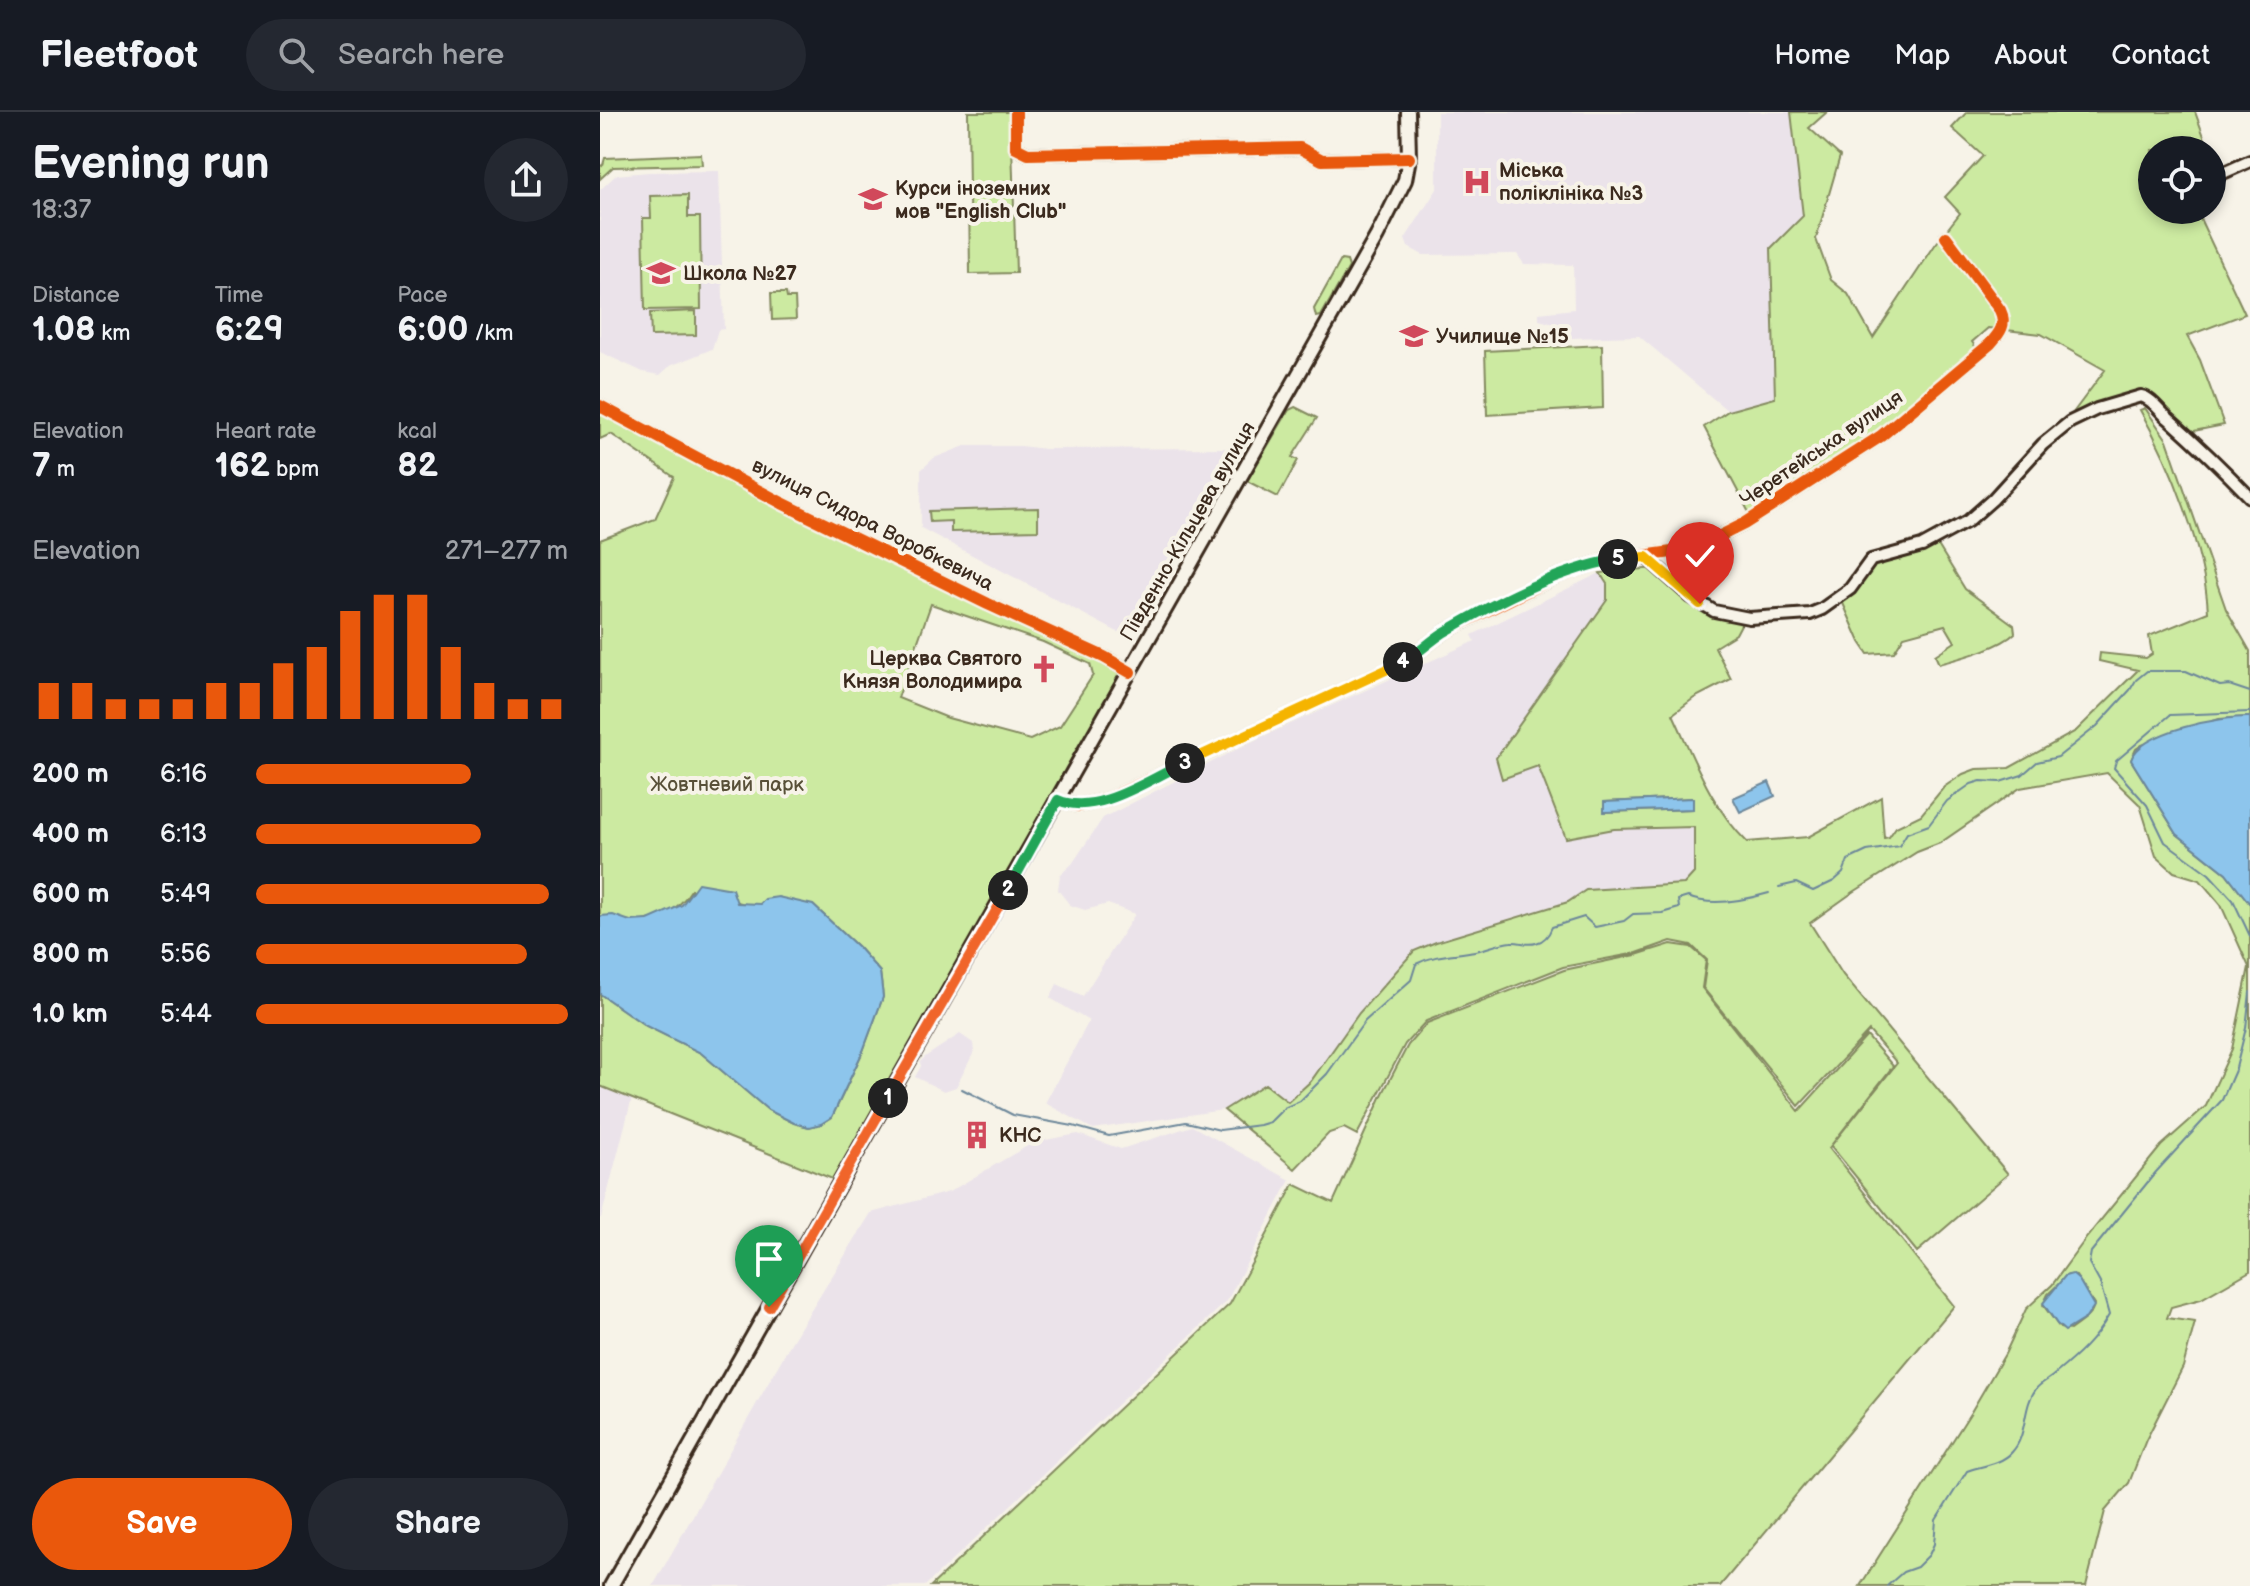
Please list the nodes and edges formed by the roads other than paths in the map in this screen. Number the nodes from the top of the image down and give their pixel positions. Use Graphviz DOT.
graph roads {
  1 [pos="1016,112"];
  2 [pos="1408,112"];
  3 [pos="1409,158"];
  4 [pos="2250,161"];
  5 [pos="2226,172"];
  6 [pos="1946,237"];
  7 [pos="600,406"];
  8 [pos="2250,497"];
  9 [pos="1646,557"];
  10 [pos="1130,672"];
  11 [pos="1058,800"];
  12 [pos="611,1586"];
  1 -- 3 [label="street"];
  2 -- 3 [label="main road, Південно-Кільцева вулиця"];
  3 -- 10 [label="main road, Південно-Кільцева вулиця"];
  4 -- 5 [label="street"];
  6 -- 9 [label="street, Черетейська вулиця"];
  7 -- 10 [label="street, вулиця Сидора Воробкевича"];
  8 -- 9 [label="street"];
  9 -- 11 [label="street, Черетейська вулиця"];
  10 -- 11 [label="main road, Південно-Кільцева вулиця"];
  11 -- 12 [label="main road, Південно-Кільцева вулиця"];
}
